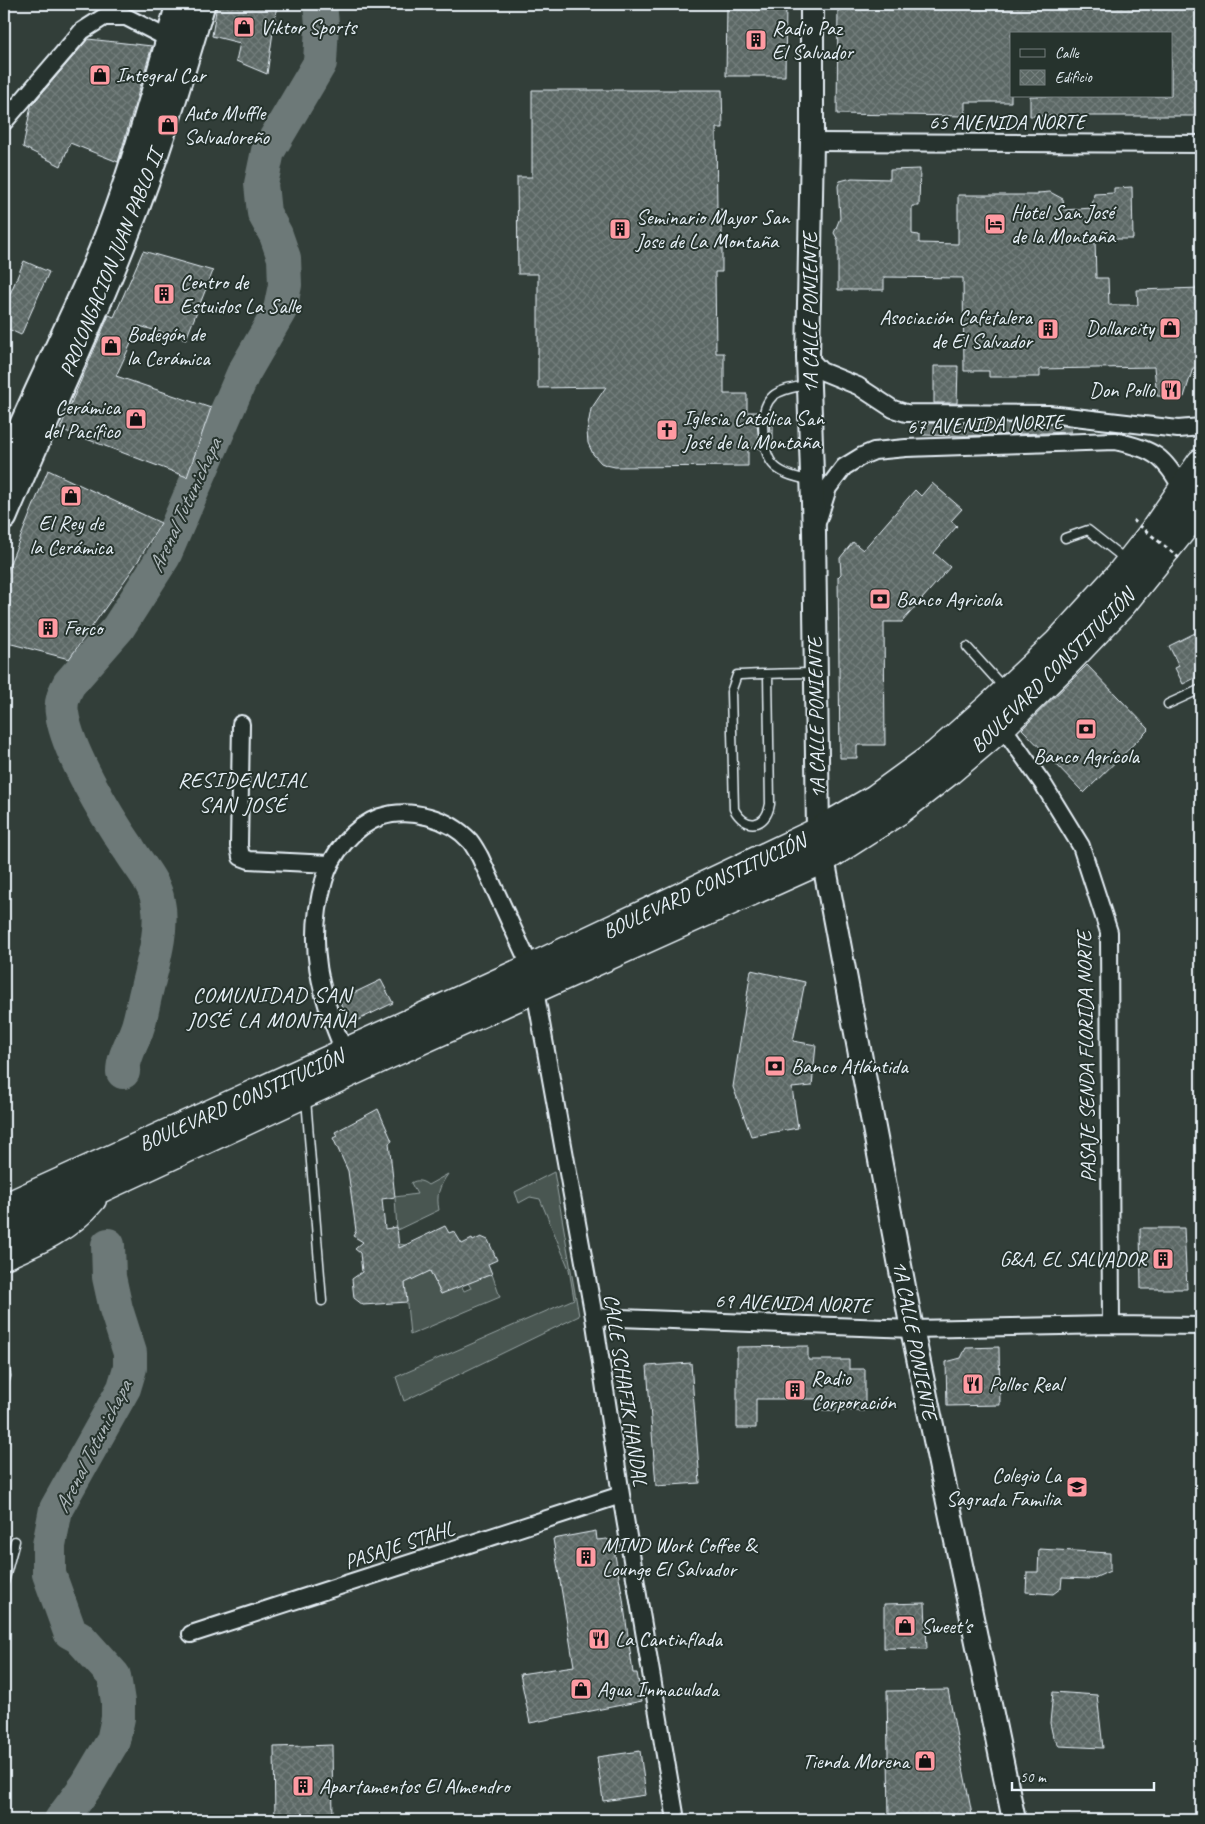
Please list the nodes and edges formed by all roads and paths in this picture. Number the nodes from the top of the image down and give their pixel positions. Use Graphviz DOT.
graph roads {
  1 [pos="179,4"];
  2 [pos="202,4"];
  3 [pos="812,4"];
  4 [pos="169,40"];
  5 [pos="4,122"];
  6 [pos="812,142"];
  7 [pos="1201,144"];
  8 [pos="722,244"];
  9 [pos="764,244"];
  10 [pos="808,357"];
  11 [pos="808,385"];
  12 [pos="1201,427"];
  13 [pos="1201,462"];
  14 [pos="4,468"];
  15 [pos="812,481"];
  16 [pos="1192,499"];
  17 [pos="4,517"];
  18 [pos="1134,520"];
  19 [pos="814,532"];
  20 [pos="1065,538"];
  21 [pos="1179,558"];
  22 [pos="1130,563"];
  23 [pos="967,647"];
  24 [pos="816,673"];
  25 [pos="768,674"];
  26 [pos="1201,689"];
  27 [pos="1007,691"];
  28 [pos="1168,704"];
  29 [pos="241,724"];
  30 [pos="1002,726"];
  31 [pos="818,832"];
  32 [pos="823,859"];
  33 [pos="330,864"];
  34 [pos="533,978"];
  35 [pos="345,1053"];
  36 [pos="305,1092"];
  37 [pos="100,1176"];
  38 [pos="4,1187"];
  39 [pos="4,1208"];
  40 [pos="4,1229"];
  41 [pos="4,1256"];
  42 [pos="322,1301"];
  43 [pos="594,1317"];
  44 [pos="1111,1325"];
  45 [pos="1201,1326"];
  46 [pos="912,1329"];
  47 [pos="4,1364"];
  48 [pos="4,1383"];
  49 [pos="621,1496"];
  50 [pos="15,1541"];
  51 [pos="4,1582"];
  52 [pos="191,1634"];
  53 [pos="676,1820"];
  54 [pos="1014,1820"];
  1 -- 4 [label="main road, PROLONGACION JUAN PABLO II"];
  2 -- 17 [label="main road, PROLONGACION JUAN PABLO II"];
  3 -- 6 [label="street, 1A CALLE PONIENTE"];
  4 -- 5 [label="street"];
  4 -- 14 [label="main road, PROLONGACION JUAN PABLO II"];
  6 -- 7 [label="street, 65 AVENIDA NORTE"];
  6 -- 10 [label="street, 1A CALLE PONIENTE"];
  8 -- 9 [label="path"];
  10 -- 11 [label="street, 1A CALLE PONIENTE"];
  10 -- 12 [label="street, 67 AVENIDA NORTE"];
  11 -- 15 [label="street, 1A CALLE PONIENTE"];
  11 -- 15 [label="lane"];
  13 -- 16 [label="highway, BOULEVARD CONSTITUCIÓN"];
  15 -- 19 [label="street, 1A CALLE PONIENTE"];
  16 -- 19 [label="street, 67 AVENIDA NORTE"];
  16 -- 22 [label="highway, BOULEVARD CONSTITUCIÓN"];
  16 -- 30 [label="highway, BOULEVARD CONSTITUCIÓN"];
  18 -- 21 [label="path, bridge"];
  19 -- 24 [label="street, 1A CALLE PONIENTE"];
  20 -- 22 [label="lane"];
  22 -- 27 [label="highway, BOULEVARD CONSTITUCIÓN"];
  23 -- 27 [label="lane"];
  24 -- 25 [label="lane"];
  24 -- 31 [label="street, 1A CALLE PONIENTE"];
  25 -- 25 [label="lane"];
  26 -- 28 [label="lane"];
  27 -- 31 [label="highway, BOULEVARD CONSTITUCIÓN"];
  29 -- 33 [label="street"];
  30 -- 32 [label="highway, BOULEVARD CONSTITUCIÓN"];
  30 -- 44 [label="street, PASAJE SENDA FLORIDA NORTE"];
  31 -- 32 [label="street, 1A CALLE PONIENTE"];
  31 -- 34 [label="highway, BOULEVARD CONSTITUCIÓN"];
  32 -- 34 [label="highway, BOULEVARD CONSTITUCIÓN"];
  32 -- 46 [label="street, 1A CALLE PONIENTE"];
  33 -- 34 [label="street, CALLE SCHAFIK HANDAL"];
  33 -- 35 [label="street, CALLE SCHAFIK HANDAL"];
  34 -- 35 [label="highway, BOULEVARD CONSTITUCIÓN"];
  34 -- 36 [label="highway, BOULEVARD CONSTITUCIÓN"];
  34 -- 43 [label="street, CALLE SCHAFIK HANDAL"];
  35 -- 37 [label="highway, BOULEVARD CONSTITUCIÓN"];
  36 -- 37 [label="highway, BOULEVARD CONSTITUCIÓN"];
  36 -- 42 [label="lane"];
  37 -- 38 [label="highway, BOULEVARD CONSTITUCIÓN"];
  37 -- 39 [label="highway, BOULEVARD CONSTITUCIÓN"];
  37 -- 40 [label="highway, BOULEVARD CONSTITUCIÓN"];
  37 -- 41 [label="highway, BOULEVARD CONSTITUCIÓN"];
  43 -- 46 [label="street, 69 AVENIDA NORTE"];
  43 -- 49 [label="street, CALLE SCHAFIK HANDAL"];
  44 -- 45 [label="street, 69 AVENIDA NORTE"];
  44 -- 46 [label="street, 69 AVENIDA NORTE"];
  46 -- 54 [label="street, 1A CALLE PONIENTE"];
  47 -- 48 [label="lane"];
  49 -- 52 [label="street, PASAJE STAHL"];
  49 -- 53 [label="street, CALLE SCHAFIK HANDAL"];
  50 -- 51 [label="lane"];
}
